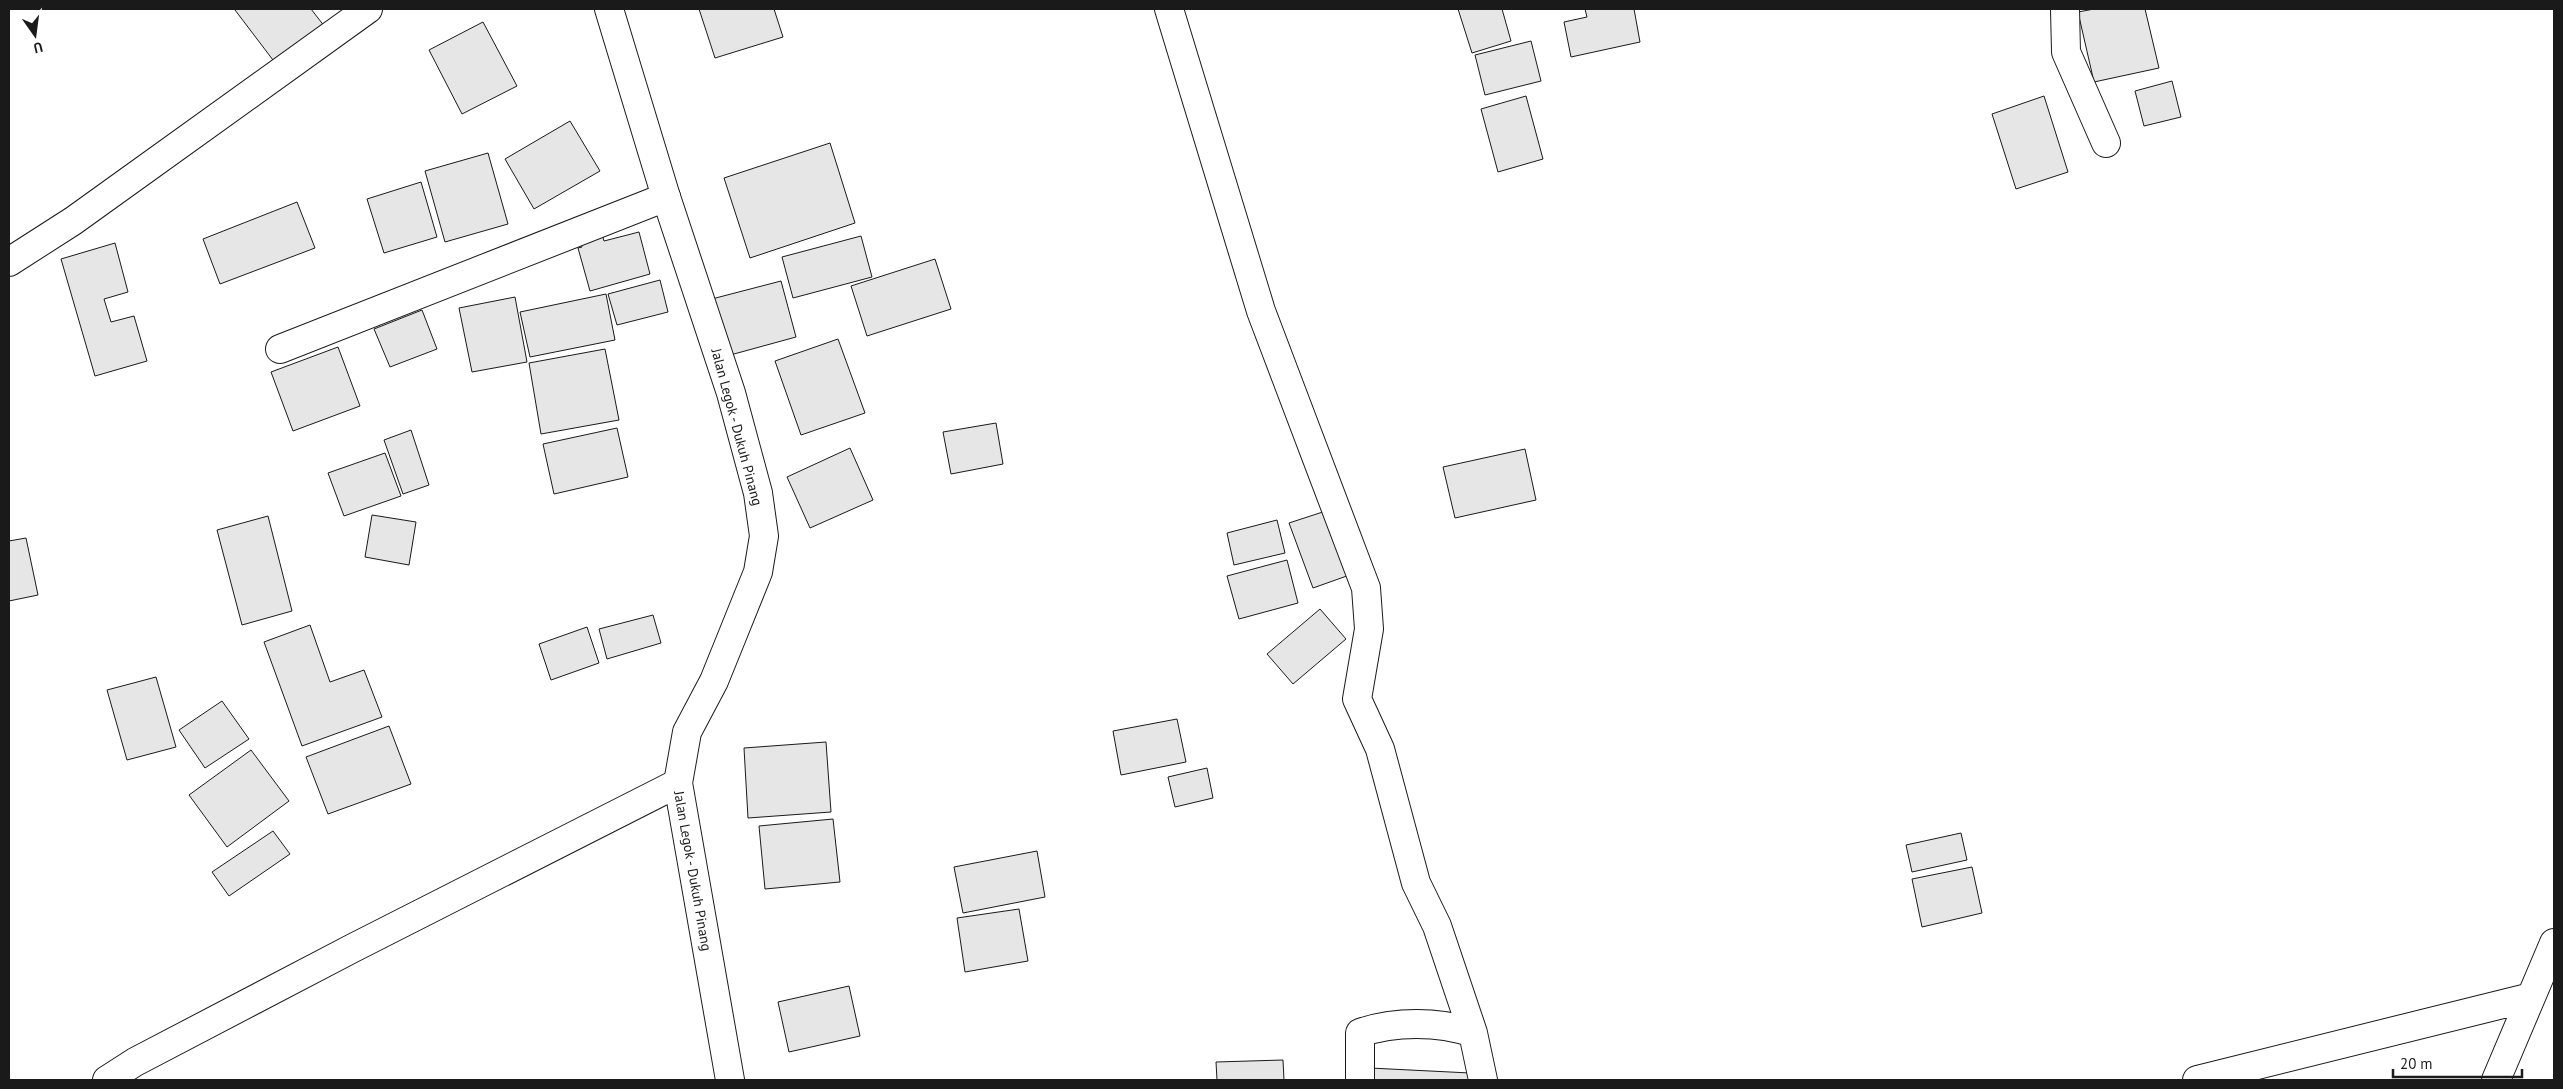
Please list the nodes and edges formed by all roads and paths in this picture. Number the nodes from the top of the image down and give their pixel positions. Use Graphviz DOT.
graph roads {
  1 [pos="368,9"];
  2 [pos="609,9"];
  3 [pos="1169,9"];
  4 [pos="2064,9"];
  5 [pos="2106,143"];
  6 [pos="666,196"];
  7 [pos="9,262"];
  8 [pos="280,349"];
  9 [pos="678,784"];
  10 [pos="2554,943"];
  11 [pos="2541,985"];
  12 [pos="1473,1033"];
  13 [pos="107,1080"];
  14 [pos="730,1080"];
  15 [pos="1360,1080"];
  16 [pos="1483,1080"];
  17 [pos="2197,1080"];
  18 [pos="2496,1080"];
  1 -- 7 [label="street"];
  2 -- 6 [label="street, Jalan Legok - Dukuh Pinang"];
  3 -- 12 [label="street"];
  4 -- 5 [label="street"];
  6 -- 8 [label="street"];
  6 -- 9 [label="street, Jalan Legok - Dukuh Pinang"];
  9 -- 13 [label="street"];
  9 -- 14 [label="street, Jalan Legok - Dukuh Pinang"];
  10 -- 11 [label="street"];
  11 -- 17 [label="street"];
  11 -- 18 [label="street"];
  12 -- 15 [label="street"];
  12 -- 16 [label="street"];
}
